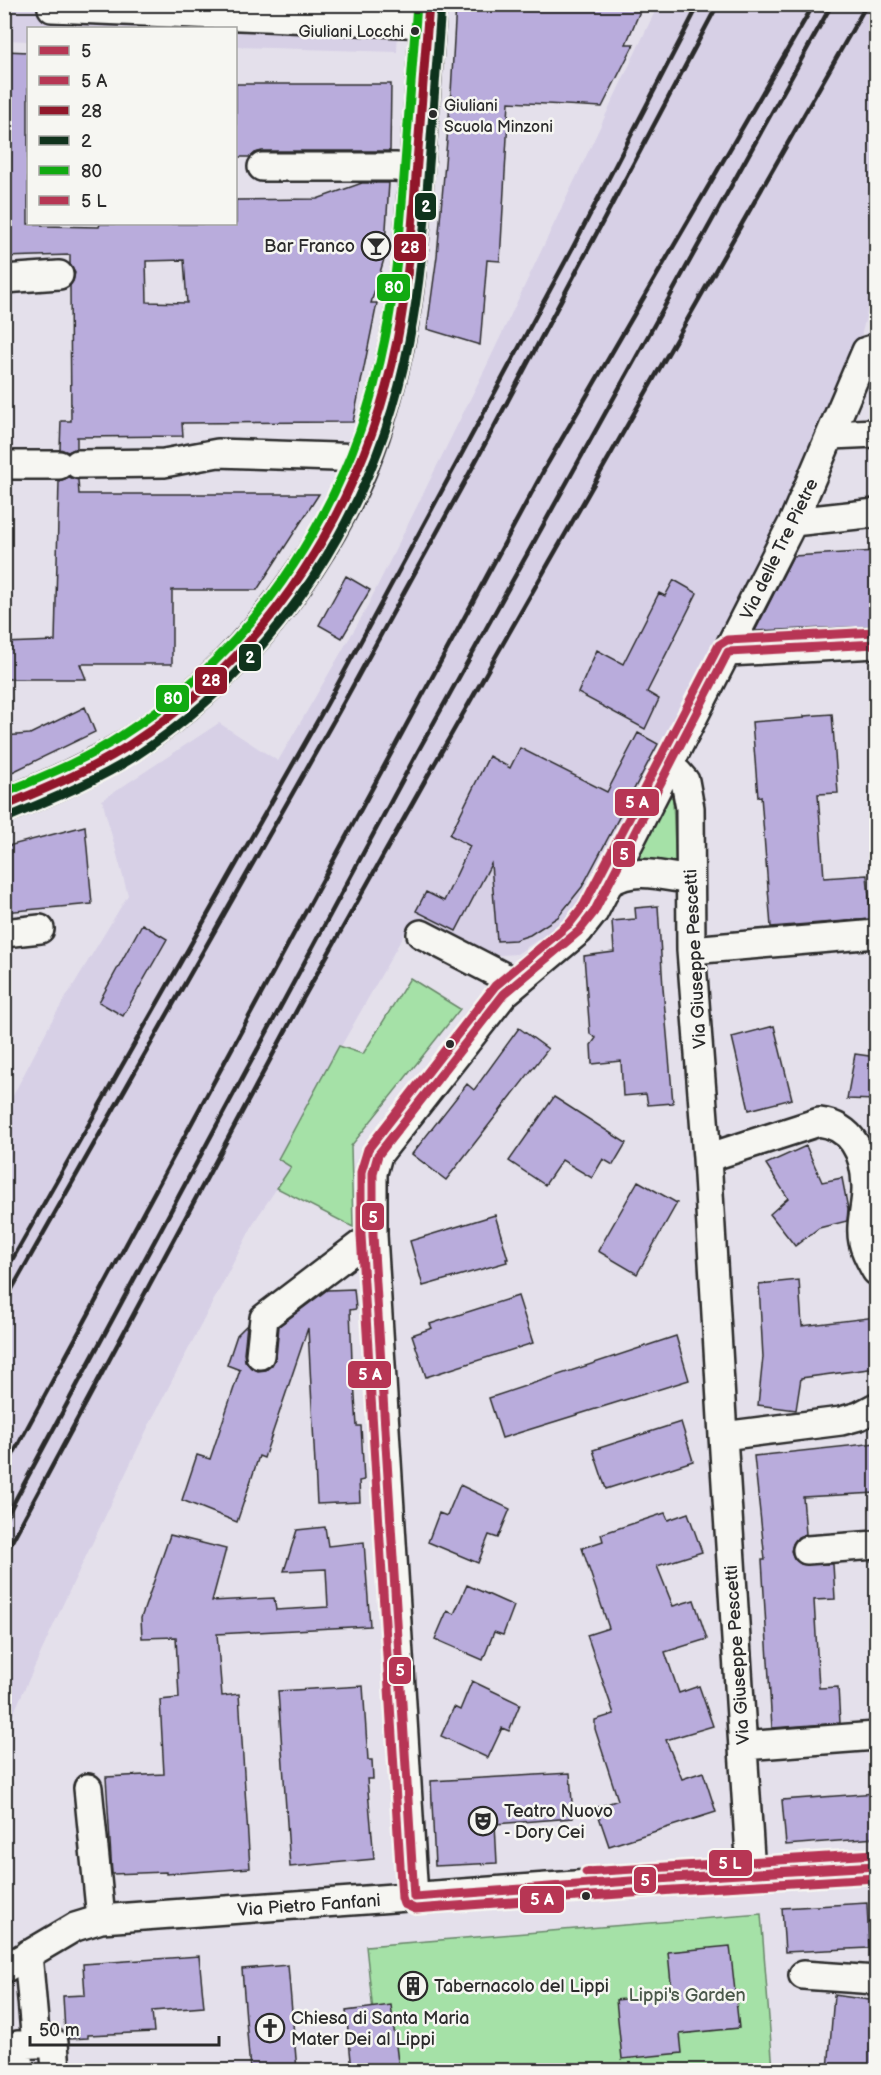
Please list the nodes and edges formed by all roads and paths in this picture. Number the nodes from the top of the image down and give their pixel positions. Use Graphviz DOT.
graph roads {
  1 [pos="52,8"];
  2 [pos="428,14"];
  3 [pos="262,167"];
  4 [pos="417,169"];
  5 [pos="59,274"];
  6 [pos="4,279"];
  7 [pos="876,348"];
  8 [pos="876,433"];
  9 [pos="831,435"];
  10 [pos="364,458"];
  11 [pos="4,465"];
  12 [pos="798,512"];
  13 [pos="876,513"];
  14 [pos="876,644"];
  15 [pos="728,652"];
  16 [pos="669,768"];
  17 [pos="4,806"];
  18 [pos="690,880"];
  19 [pos="609,883"];
  20 [pos="40,929"];
  21 [pos="4,933"];
  22 [pos="421,934"];
  23 [pos="876,934"];
  24 [pos="691,950"];
  25 [pos="516,982"];
  26 [pos="707,1158"];
  27 [pos="373,1234"];
  28 [pos="876,1271"];
  29 [pos="260,1354"];
  30 [pos="876,1407"];
  31 [pos="723,1436"];
  32 [pos="876,1545"];
  33 [pos="807,1550"];
  34 [pos="876,1736"];
  35 [pos="743,1746"];
  36 [pos="88,1788"];
  37 [pos="876,1866"];
  38 [pos="751,1874"];
  39 [pos="414,1897"];
  40 [pos="101,1919"];
  41 [pos="28,1954"];
  42 [pos="4,1969"];
  43 [pos="803,1975"];
  44 [pos="876,1980"];
  45 [pos="36,2044"];
  46 [pos="20,2070"];
  47 [pos="56,2070"];
  1 -- 2 [label="street"];
  2 -- 4 [label="main road"];
  3 -- 4 [label="street"];
  4 -- 10 [label="main road"];
  5 -- 6 [label="street"];
  7 -- 9 [label="street, Via delle Tre Pietre"];
  8 -- 9 [label="street"];
  9 -- 12 [label="street, Via delle Tre Pietre"];
  10 -- 11 [label="street"];
  10 -- 17 [label="main road"];
  12 -- 13 [label="street"];
  12 -- 15 [label="street, Via delle Tre Pietre"];
  14 -- 15 [label="street, Via delle Tre Pietre"];
  15 -- 16 [label="street"];
  16 -- 18 [label="street, Via Giuseppe Pescetti"];
  16 -- 19 [label="street"];
  18 -- 19 [label="street"];
  18 -- 24 [label="street, Via Giuseppe Pescetti"];
  19 -- 25 [label="street"];
  20 -- 21 [label="street"];
  22 -- 25 [label="street"];
  23 -- 24 [label="street"];
  24 -- 26 [label="street, Via Giuseppe Pescetti"];
  25 -- 27 [label="street"];
  26 -- 28 [label="street"];
  26 -- 31 [label="street, Via Giuseppe Pescetti"];
  27 -- 29 [label="street"];
  27 -- 39 [label="street"];
  30 -- 31 [label="street"];
  31 -- 35 [label="street, Via Giuseppe Pescetti"];
  32 -- 33 [label="street"];
  34 -- 35 [label="street"];
  35 -- 38 [label="street, Via Giuseppe Pescetti"];
  36 -- 40 [label="street"];
  37 -- 38 [label="street, Via Pietro Fanfani"];
  38 -- 39 [label="street, Via Pietro Fanfani"];
  39 -- 40 [label="street, Via Pietro Fanfani"];
  40 -- 41 [label="street, Via Pietro Fanfani"];
  41 -- 42 [label="street, Via Pietro Fanfani"];
  41 -- 45 [label="street"];
  43 -- 44 [label="street"];
  45 -- 46 [label="street"];
  45 -- 47 [label="street"];
}
